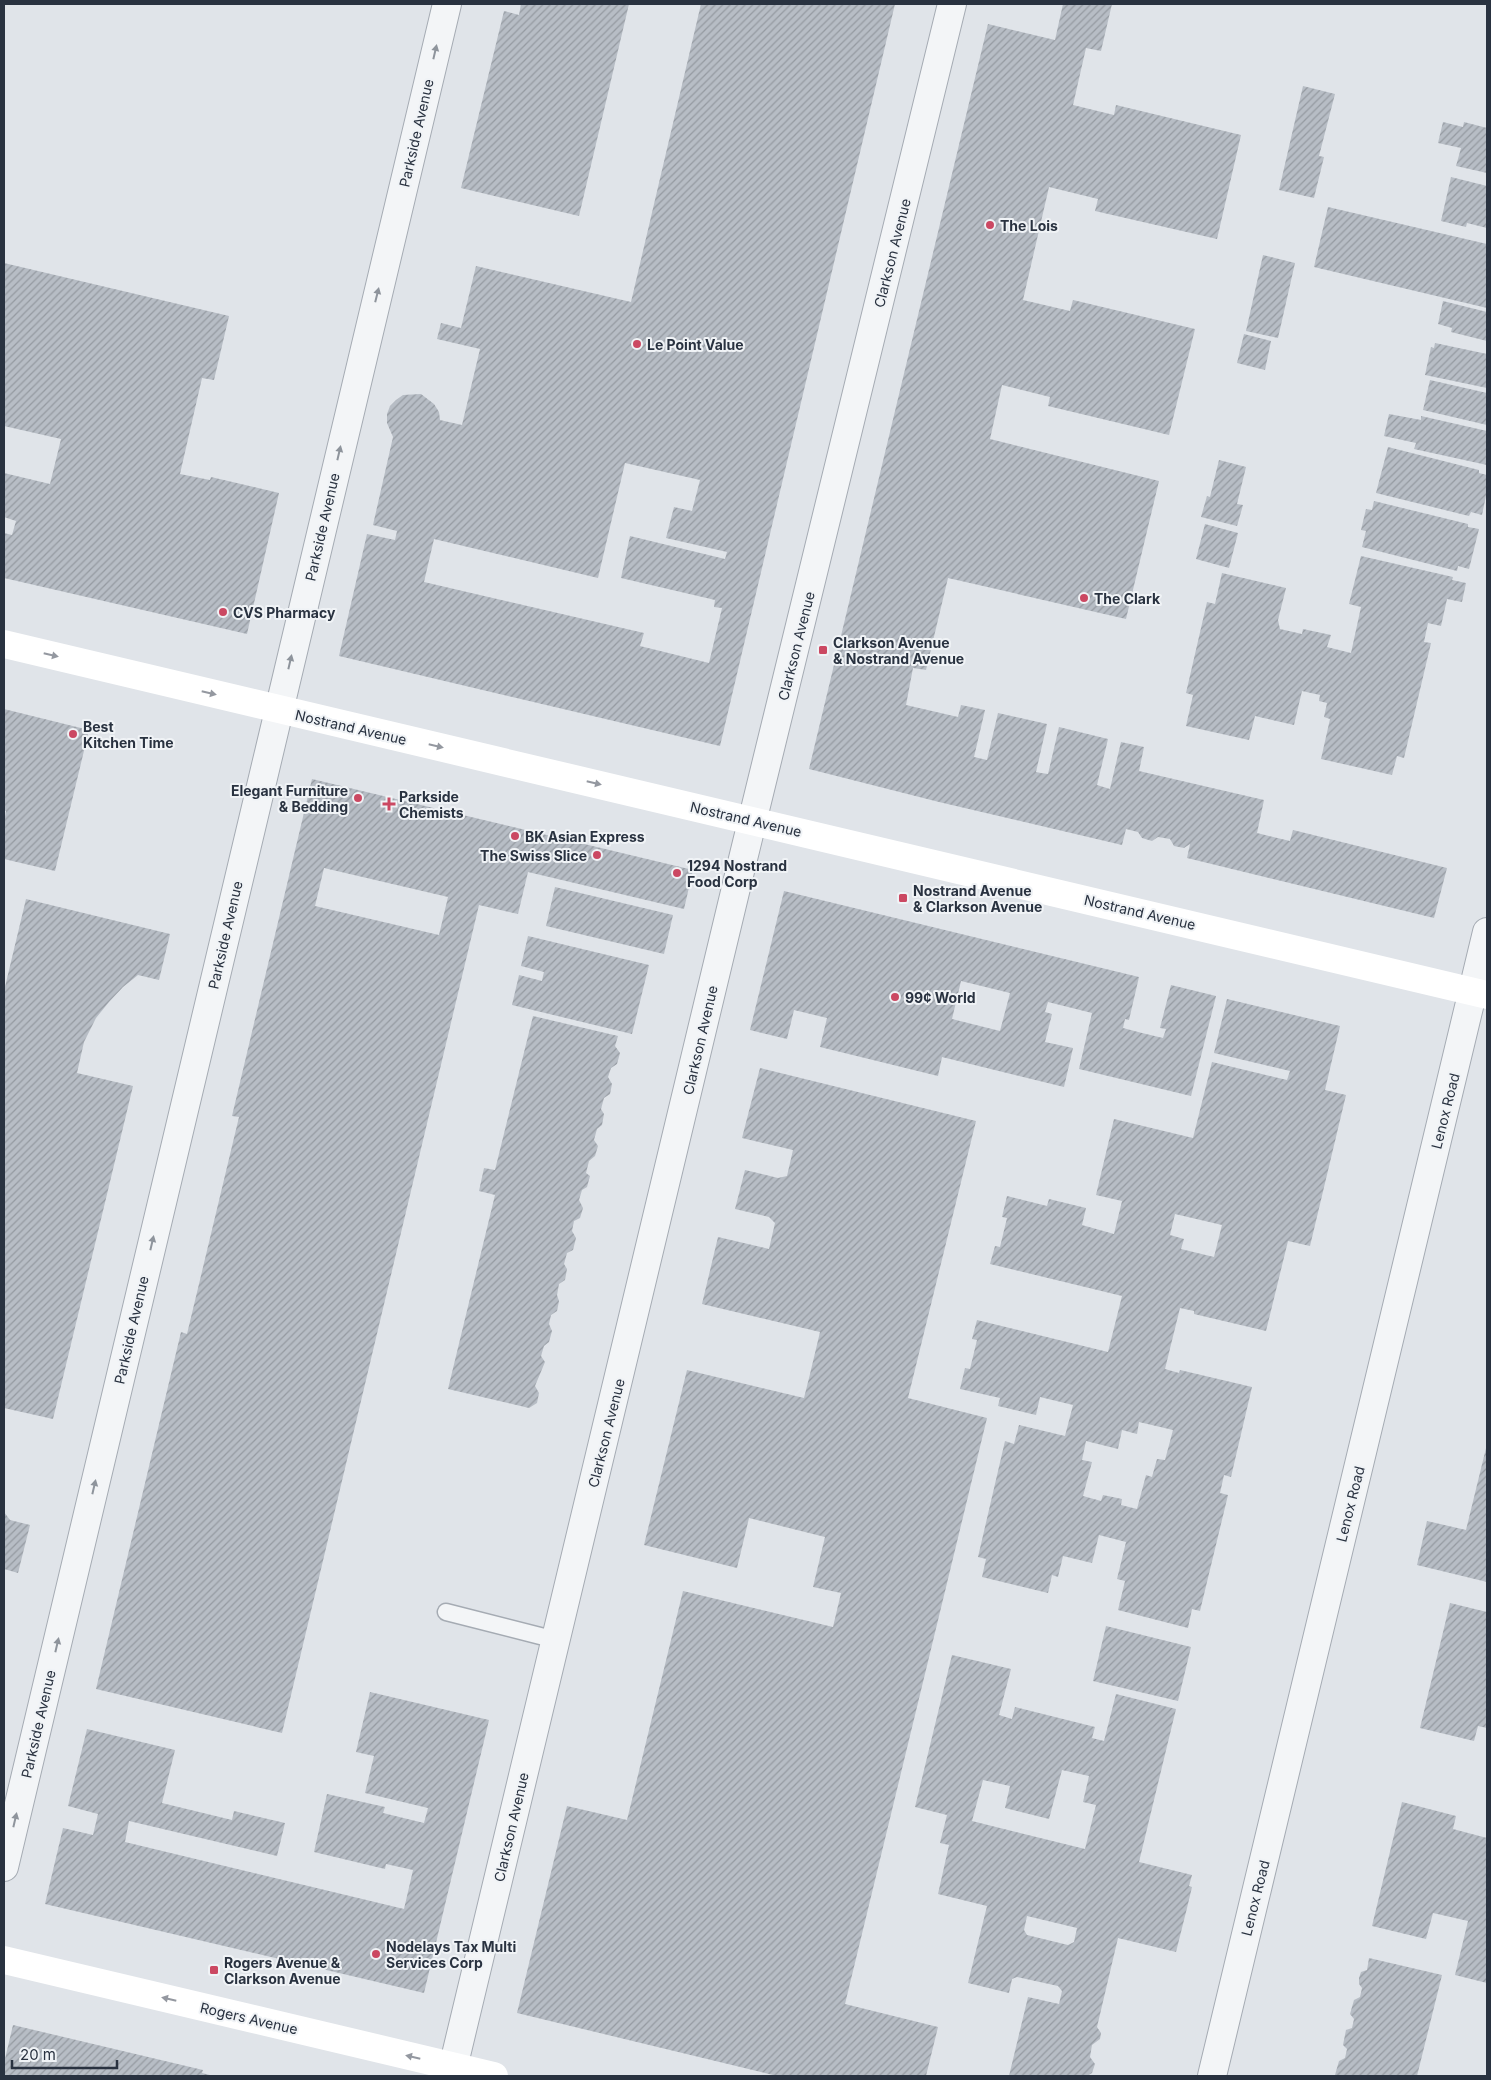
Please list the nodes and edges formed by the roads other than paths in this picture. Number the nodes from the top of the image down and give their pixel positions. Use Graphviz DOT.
graph roads {
  1 [pos="446,4"];
  2 [pos="952,4"];
  3 [pos="4,644"];
  4 [pos="278,710"];
  5 [pos="753,820"];
  6 [pos="1487,932"];
  7 [pos="1480,993"];
  8 [pos="446,1612"];
  9 [pos="556,1640"];
  10 [pos="4,1867"];
  11 [pos="4,1960"];
  12 [pos="452,2071"];
  13 [pos="494,2076"];
  14 [pos="1212,2076"];
  4 -- 1 [label="street, Parkside Avenue, one-way"];
  2 -- 5 [label="street, Clarkson Avenue"];
  3 -- 4 [label="main road, Nostrand Avenue, one-way"];
  4 -- 5 [label="main road, Nostrand Avenue, one-way"];
  10 -- 4 [label="street, Parkside Avenue, one-way"];
  5 -- 7 [label="main road, Nostrand Avenue"];
  5 -- 9 [label="street, Clarkson Avenue"];
  6 -- 7 [label="street, Lenox Road"];
  7 -- 14 [label="street, Lenox Road"];
  8 -- 9 [label="lane"];
  9 -- 12 [label="street, Clarkson Avenue"];
  12 -- 11 [label="main road, Rogers Avenue, one-way"];
  12 -- 13 [label="main road, Rogers Avenue"];
}
